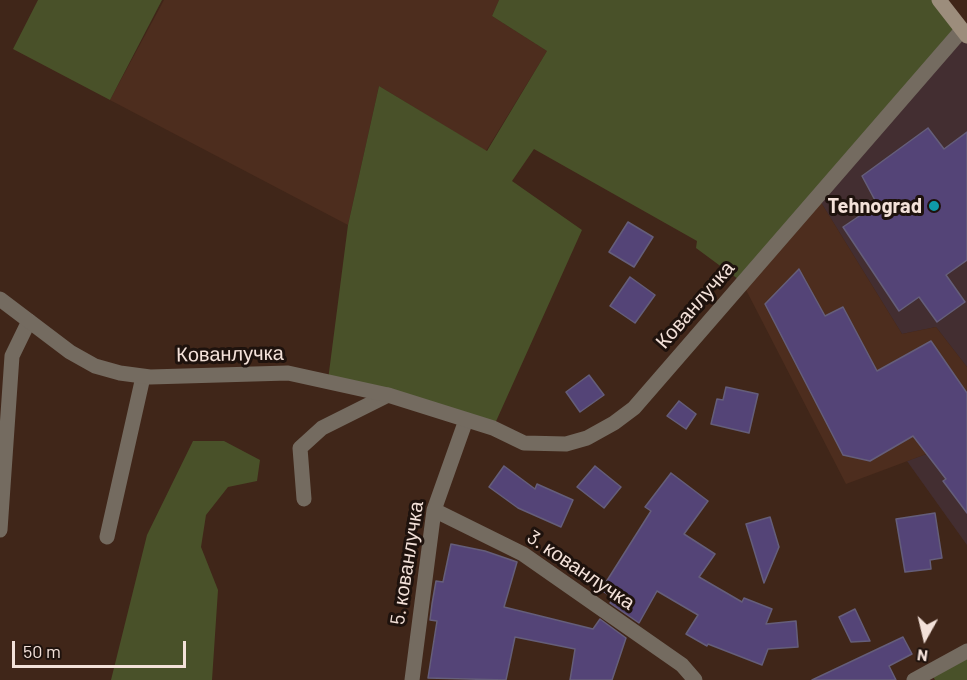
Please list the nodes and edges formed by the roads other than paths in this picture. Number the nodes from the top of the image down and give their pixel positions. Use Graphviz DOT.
graph roads {
  1 [pos="939,0"];
  2 [pos="965,33"];
  3 [pos="0,299"];
  4 [pos="29,321"];
  5 [pos="143,377"];
  6 [pos="387,395"];
  7 [pos="466,420"];
  8 [pos="304,499"];
  9 [pos="434,510"];
  10 [pos="0,530"];
  11 [pos="107,537"];
  12 [pos="967,651"];
  13 [pos="412,680"];
  14 [pos="695,680"];
  15 [pos="914,680"];
  1 -- 2 [label="main road"];
  2 -- 7 [label="street, Кованлучка"];
  3 -- 4 [label="street, Кованлучка"];
  4 -- 5 [label="street, Кованлучка"];
  4 -- 10 [label="street"];
  5 -- 6 [label="street, Кованлучка"];
  5 -- 11 [label="street"];
  6 -- 7 [label="street, Кованлучка"];
  6 -- 8 [label="street"];
  7 -- 9 [label="street, 5. кованлучка"];
  9 -- 13 [label="street, 5. кованлучка"];
  9 -- 14 [label="street, 3. кованлучка"];
  12 -- 15 [label="street"];
}
